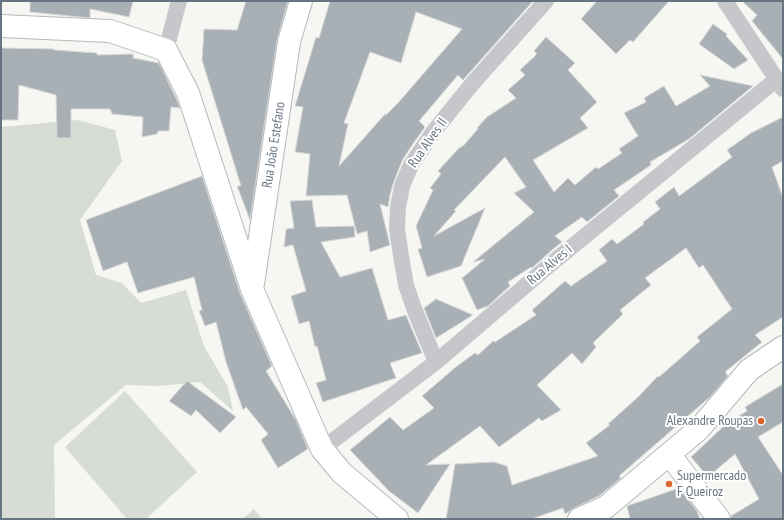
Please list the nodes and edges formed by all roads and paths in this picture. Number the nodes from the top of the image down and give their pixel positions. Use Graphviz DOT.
graph roads {
  1 [pos="179,1"];
  2 [pos="301,1"];
  3 [pos="546,1"];
  4 [pos="724,1"];
  5 [pos="1,26"];
  6 [pos="166,50"];
  7 [pos="780,84"];
  8 [pos="252,289"];
  9 [pos="783,347"];
  10 [pos="436,362"];
  11 [pos="322,449"];
  12 [pos="669,454"];
  13 [pos="397,519"];
  14 [pos="579,519"];
  15 [pos="719,519"];
  1 -- 6 [label="street"];
  2 -- 8 [label="street, Rua João Estefano"];
  3 -- 10 [label="street, Rua Alves II"];
  4 -- 7 [label="street"];
  5 -- 6 [label="street"];
  6 -- 8 [label="street"];
  7 -- 10 [label="street, Rua Alves I"];
  8 -- 11 [label="street"];
  9 -- 12 [label="street"];
  10 -- 11 [label="street, Rua Alves I"];
  11 -- 13 [label="street"];
  12 -- 14 [label="street"];
  12 -- 15 [label="street"];
}
